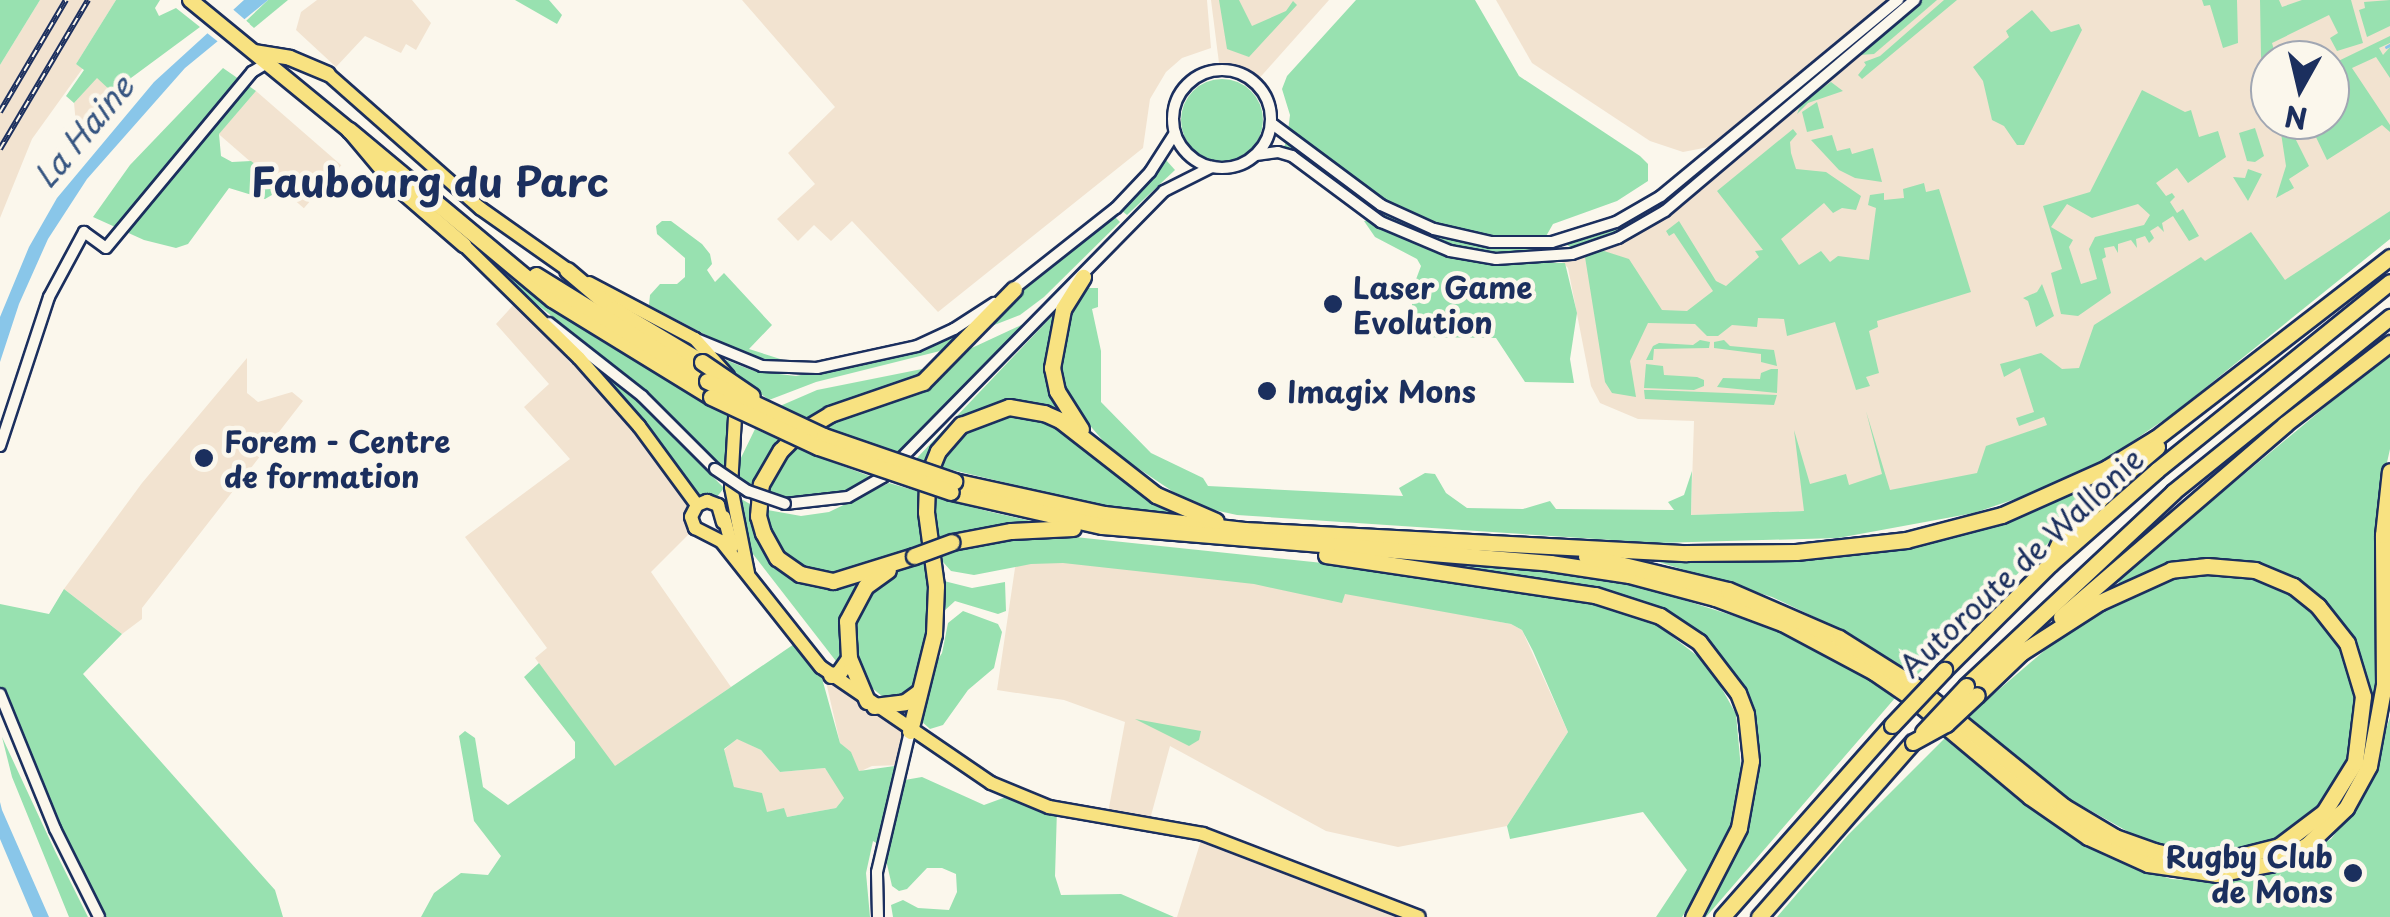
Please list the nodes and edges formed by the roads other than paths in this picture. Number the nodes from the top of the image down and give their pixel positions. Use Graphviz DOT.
graph roads {
  1 [pos="190,0"];
  2 [pos="1898,0"];
  3 [pos="1915,0"];
  4 [pos="253,52"];
  5 [pos="267,63"];
  6 [pos="328,74"];
  7 [pos="1271,124"];
  8 [pos="349,130"];
  9 [pos="1176,133"];
  10 [pos="1256,155"];
  11 [pos="1212,167"];
  12 [pos="464,244"];
  13 [pos="2390,257"];
  14 [pos="567,270"];
  15 [pos="1083,277"];
  16 [pos="2390,282"];
  17 [pos="1014,289"];
  18 [pos="2390,318"];
  19 [pos="544,320"];
  20 [pos="694,338"];
  21 [pos="2390,343"];
  22 [pos="2221,387"];
  23 [pos="709,389"];
  24 [pos="760,407"];
  25 [pos="0,446"];
  26 [pos="1096,448"];
  27 [pos="2390,471"];
  28 [pos="952,486"];
  29 [pos="731,487"];
  30 [pos="697,505"];
  31 [pos="723,513"];
  32 [pos="1102,526"];
  33 [pos="1244,530"];
  34 [pos="708,534"];
  35 [pos="1282,544"];
  36 [pos="1514,544"];
  37 [pos="914,556"];
  38 [pos="2050,564"];
  39 [pos="749,575"];
  40 [pos="2019,654"];
  41 [pos="850,658"];
  42 [pos="2388,662"];
  43 [pos="831,675"];
  44 [pos="1972,690"];
  45 [pos="919,692"];
  46 [pos="0,694"];
  47 [pos="871,704"];
  48 [pos="910,731"];
  49 [pos="99,917"];
  50 [pos="878,917"];
  51 [pos="1418,917"];
  52 [pos="1693,917"];
  53 [pos="1722,917"];
  54 [pos="1759,917"];
  1 -- 4 [label="highway"];
  2 -- 7 [label="street"];
  3 -- 10 [label="street"];
  4 -- 5 [label="highway"];
  4 -- 6 [label="highway"];
  5 -- 8 [label="highway"];
  5 -- 25 [label="street"];
  6 -- 14 [label="main road"];
  7 -- 9 [label="street"];
  7 -- 10 [label="street"];
  8 -- 12 [label="highway"];
  8 -- 23 [label="highway"];
  9 -- 11 [label="street"];
  9 -- 17 [label="street"];
  10 -- 11 [label="street"];
  11 -- 15 [label="street"];
  12 -- 19 [label="main road"];
  13 -- 22 [label="highway"];
  14 -- 20 [label="main road"];
  14 -- 24 [label="highway, bridge"];
  15 -- 19 [label="street, bridge"];
  15 -- 26 [label="highway"];
  16 -- 38 [label="highway, Autoroute de Wallonie"];
  17 -- 20 [label="street"];
  17 -- 37 [label="highway"];
  18 -- 44 [label="highway, Autoroute de Wallonie"];
  19 -- 30 [label="main road"];
  20 -- 29 [label="main road"];
  21 -- 40 [label="highway"];
  22 -- 36 [label="highway"];
  22 -- 38 [label="highway"];
  23 -- 24 [label="highway, bridge"];
  23 -- 28 [label="highway, bridge"];
  24 -- 28 [label="highway, bridge"];
  26 -- 33 [label="highway"];
  26 -- 45 [label="highway"];
  27 -- 42 [label="highway"];
  28 -- 32 [label="highway"];
  28 -- 33 [label="highway"];
  29 -- 31 [label="main road"];
  29 -- 39 [label="main road"];
  30 -- 31 [label="main road"];
  30 -- 34 [label="main road"];
  31 -- 34 [label="main road"];
  31 -- 39 [label="main road"];
  32 -- 35 [label="highway"];
  32 -- 37 [label="highway, bridge"];
  33 -- 36 [label="highway"];
  34 -- 39 [label="main road"];
  35 -- 42 [label="highway"];
  35 -- 52 [label="highway"];
  36 -- 40 [label="highway"];
  37 -- 41 [label="highway"];
  38 -- 53 [label="highway, Autoroute de Wallonie, bridge"];
  39 -- 43 [label="main road"];
  40 -- 44 [label="highway"];
  41 -- 43 [label="highway"];
  41 -- 47 [label="highway"];
  43 -- 47 [label="main road"];
  44 -- 54 [label="highway, Autoroute de Wallonie, bridge"];
  45 -- 47 [label="highway"];
  45 -- 48 [label="highway"];
  46 -- 49 [label="street"];
  47 -- 48 [label="main road"];
  48 -- 50 [label="street"];
  48 -- 51 [label="main road"];
}
